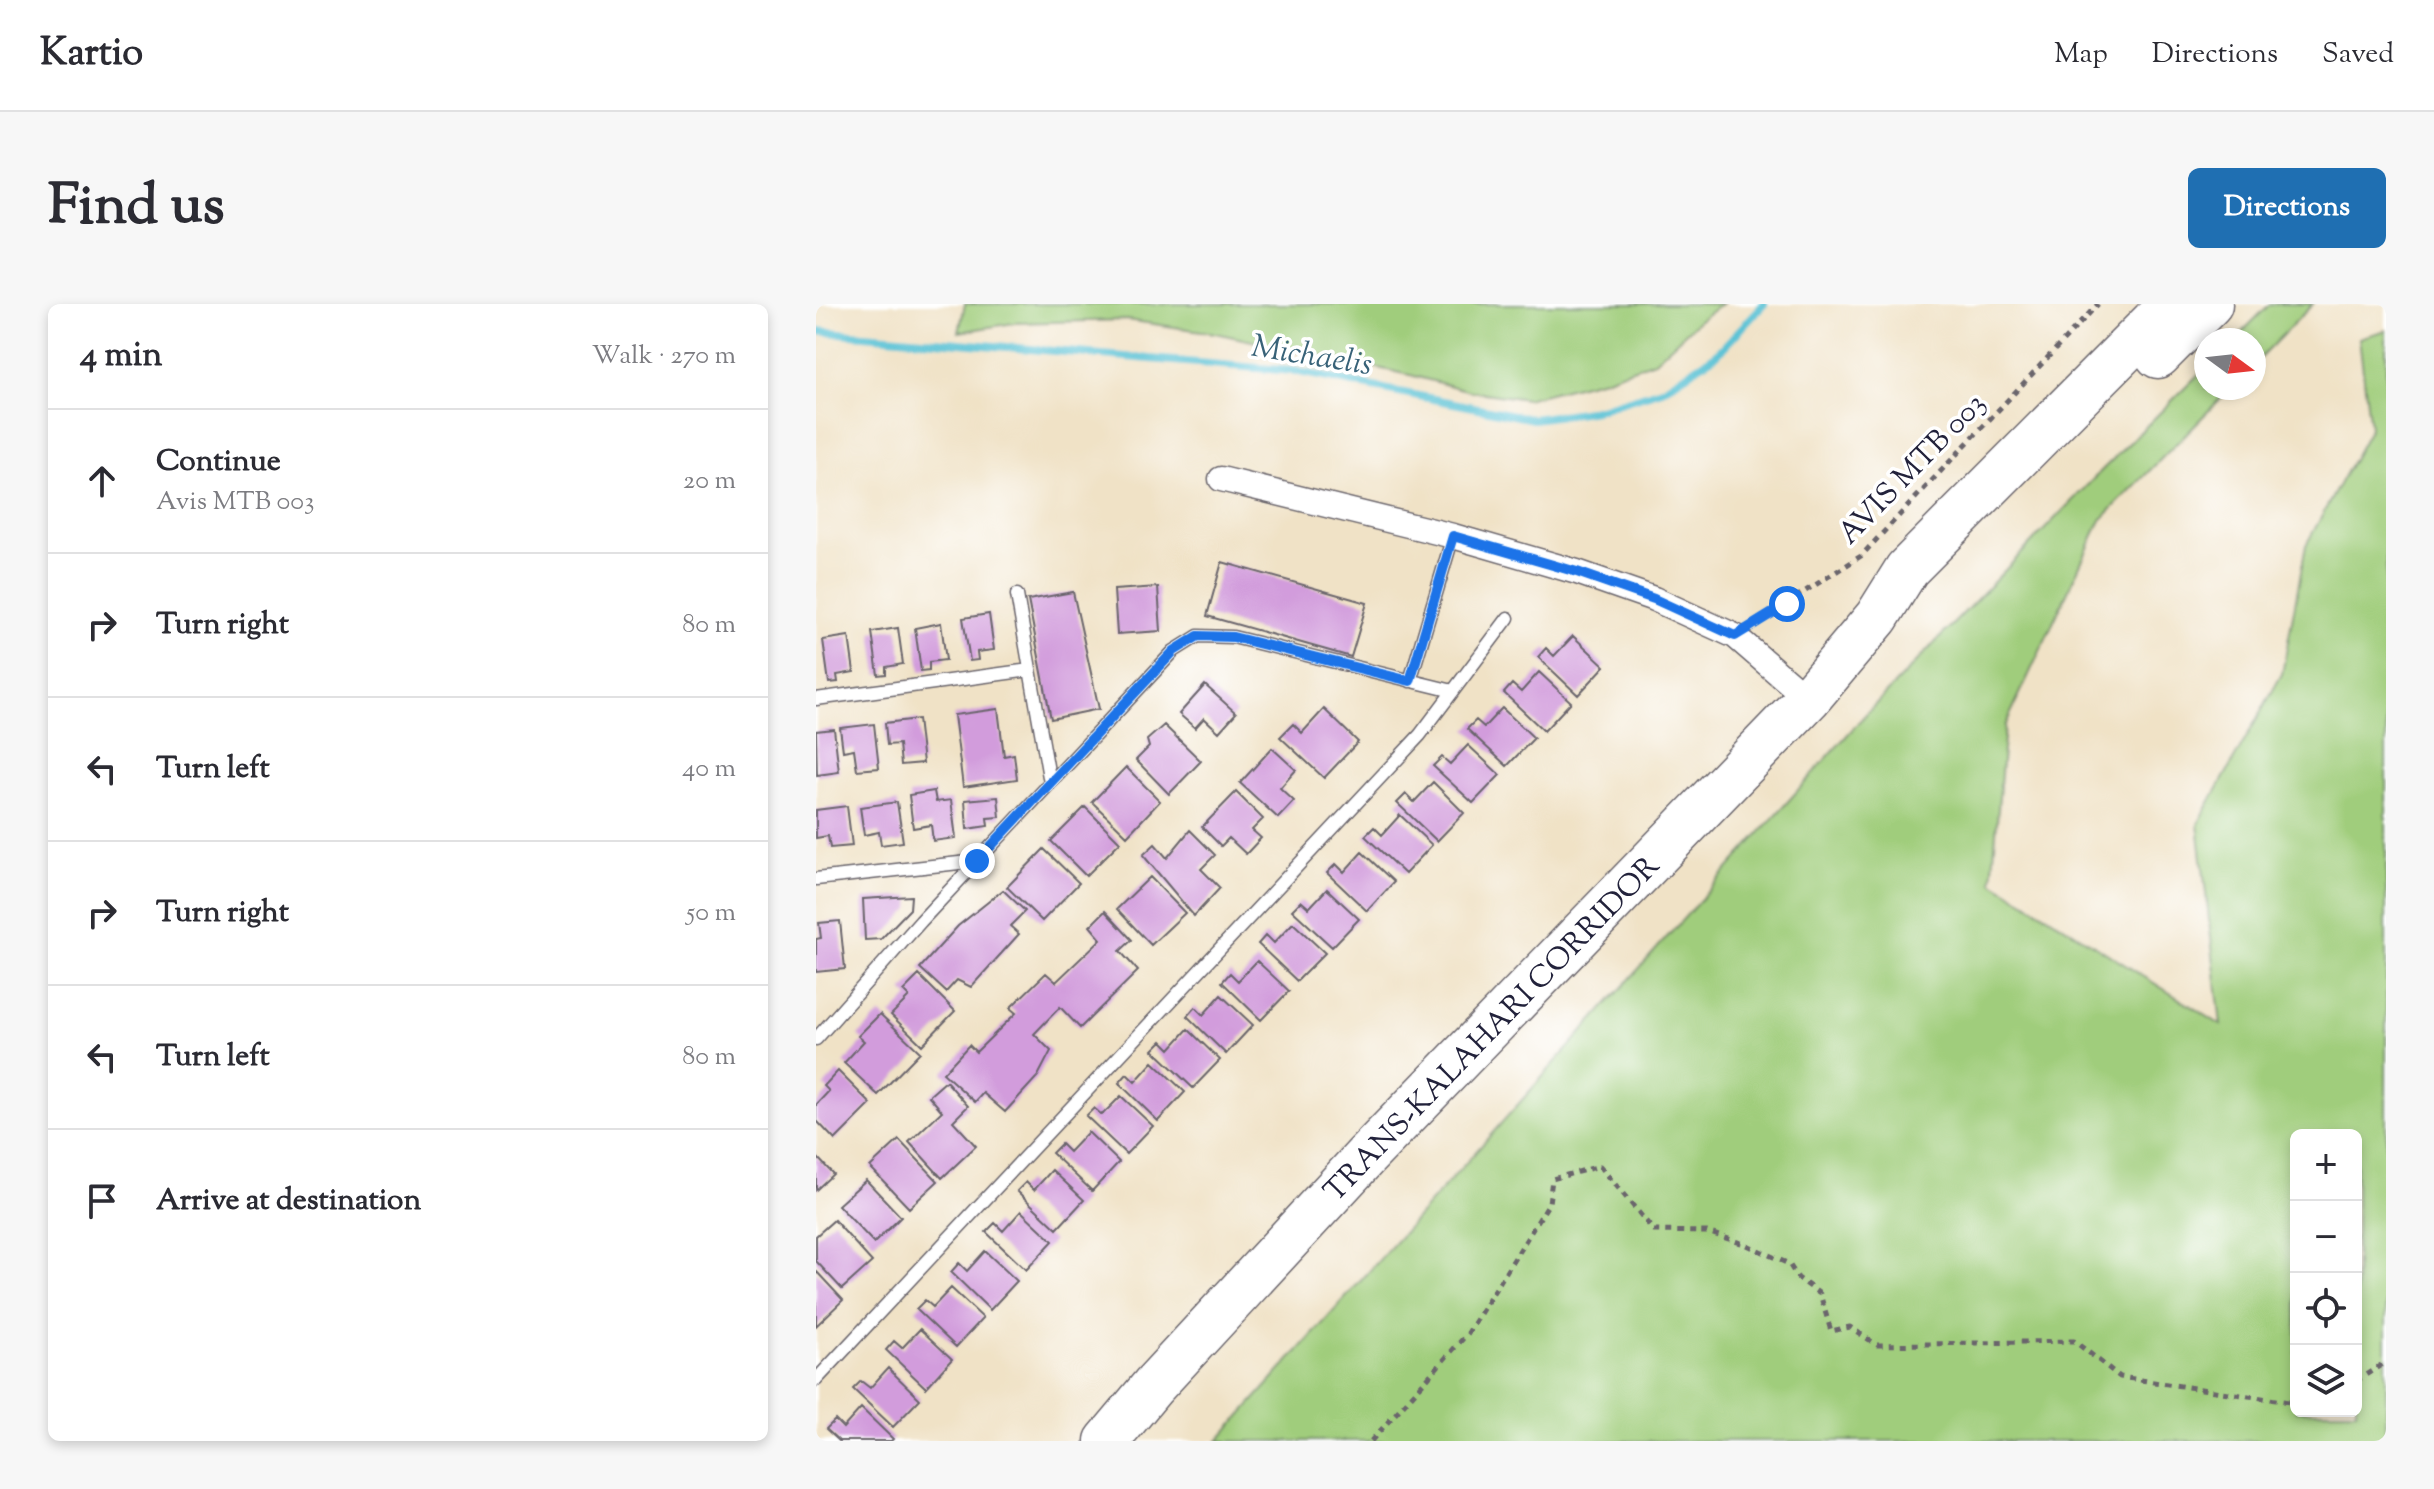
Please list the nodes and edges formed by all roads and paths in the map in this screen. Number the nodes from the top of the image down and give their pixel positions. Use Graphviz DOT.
graph roads {
  1 [pos="2098,304"];
  2 [pos="2171,304"];
  3 [pos="2210,304"];
  4 [pos="1221,479"];
  5 [pos="1453,536"];
  6 [pos="1017,595"];
  7 [pos="1877,617"];
  8 [pos="1508,618"];
  9 [pos="1735,636"];
  10 [pos="1030,670"];
  11 [pos="1410,681"];
  12 [pos="1453,691"];
  13 [pos="816,699"];
  14 [pos="1808,699"];
  15 [pos="1050,783"];
  16 [pos="977,861"];
  17 [pos="816,879"];
  18 [pos="816,1039"];
  19 [pos="2386,1362"];
  20 [pos="2362,1377"];
  21 [pos="816,1380"];
  22 [pos="2290,1402"];
  23 [pos="1107,1441"];
  24 [pos="1371,1441"];
  1 -- 9 [label="path, AVIS MTB 003"];
  2 -- 7 [label="highway"];
  3 -- 7 [label="highway"];
  4 -- 5 [label="street"];
  5 -- 9 [label="street"];
  5 -- 11 [label="lane"];
  6 -- 10 [label="lane"];
  7 -- 14 [label="highway, TRANS-KALAHARI CORRIDOR"];
  8 -- 12 [label="lane"];
  9 -- 14 [label="street"];
  10 -- 13 [label="lane"];
  10 -- 15 [label="lane"];
  11 -- 12 [label="lane"];
  11 -- 15 [label="lane"];
  12 -- 21 [label="lane"];
  14 -- 23 [label="highway, TRANS-KALAHARI CORRIDOR"];
  15 -- 16 [label="lane"];
  16 -- 17 [label="lane"];
  16 -- 18 [label="lane"];
  19 -- 20 [label="path"];
  22 -- 24 [label="path"];
}
